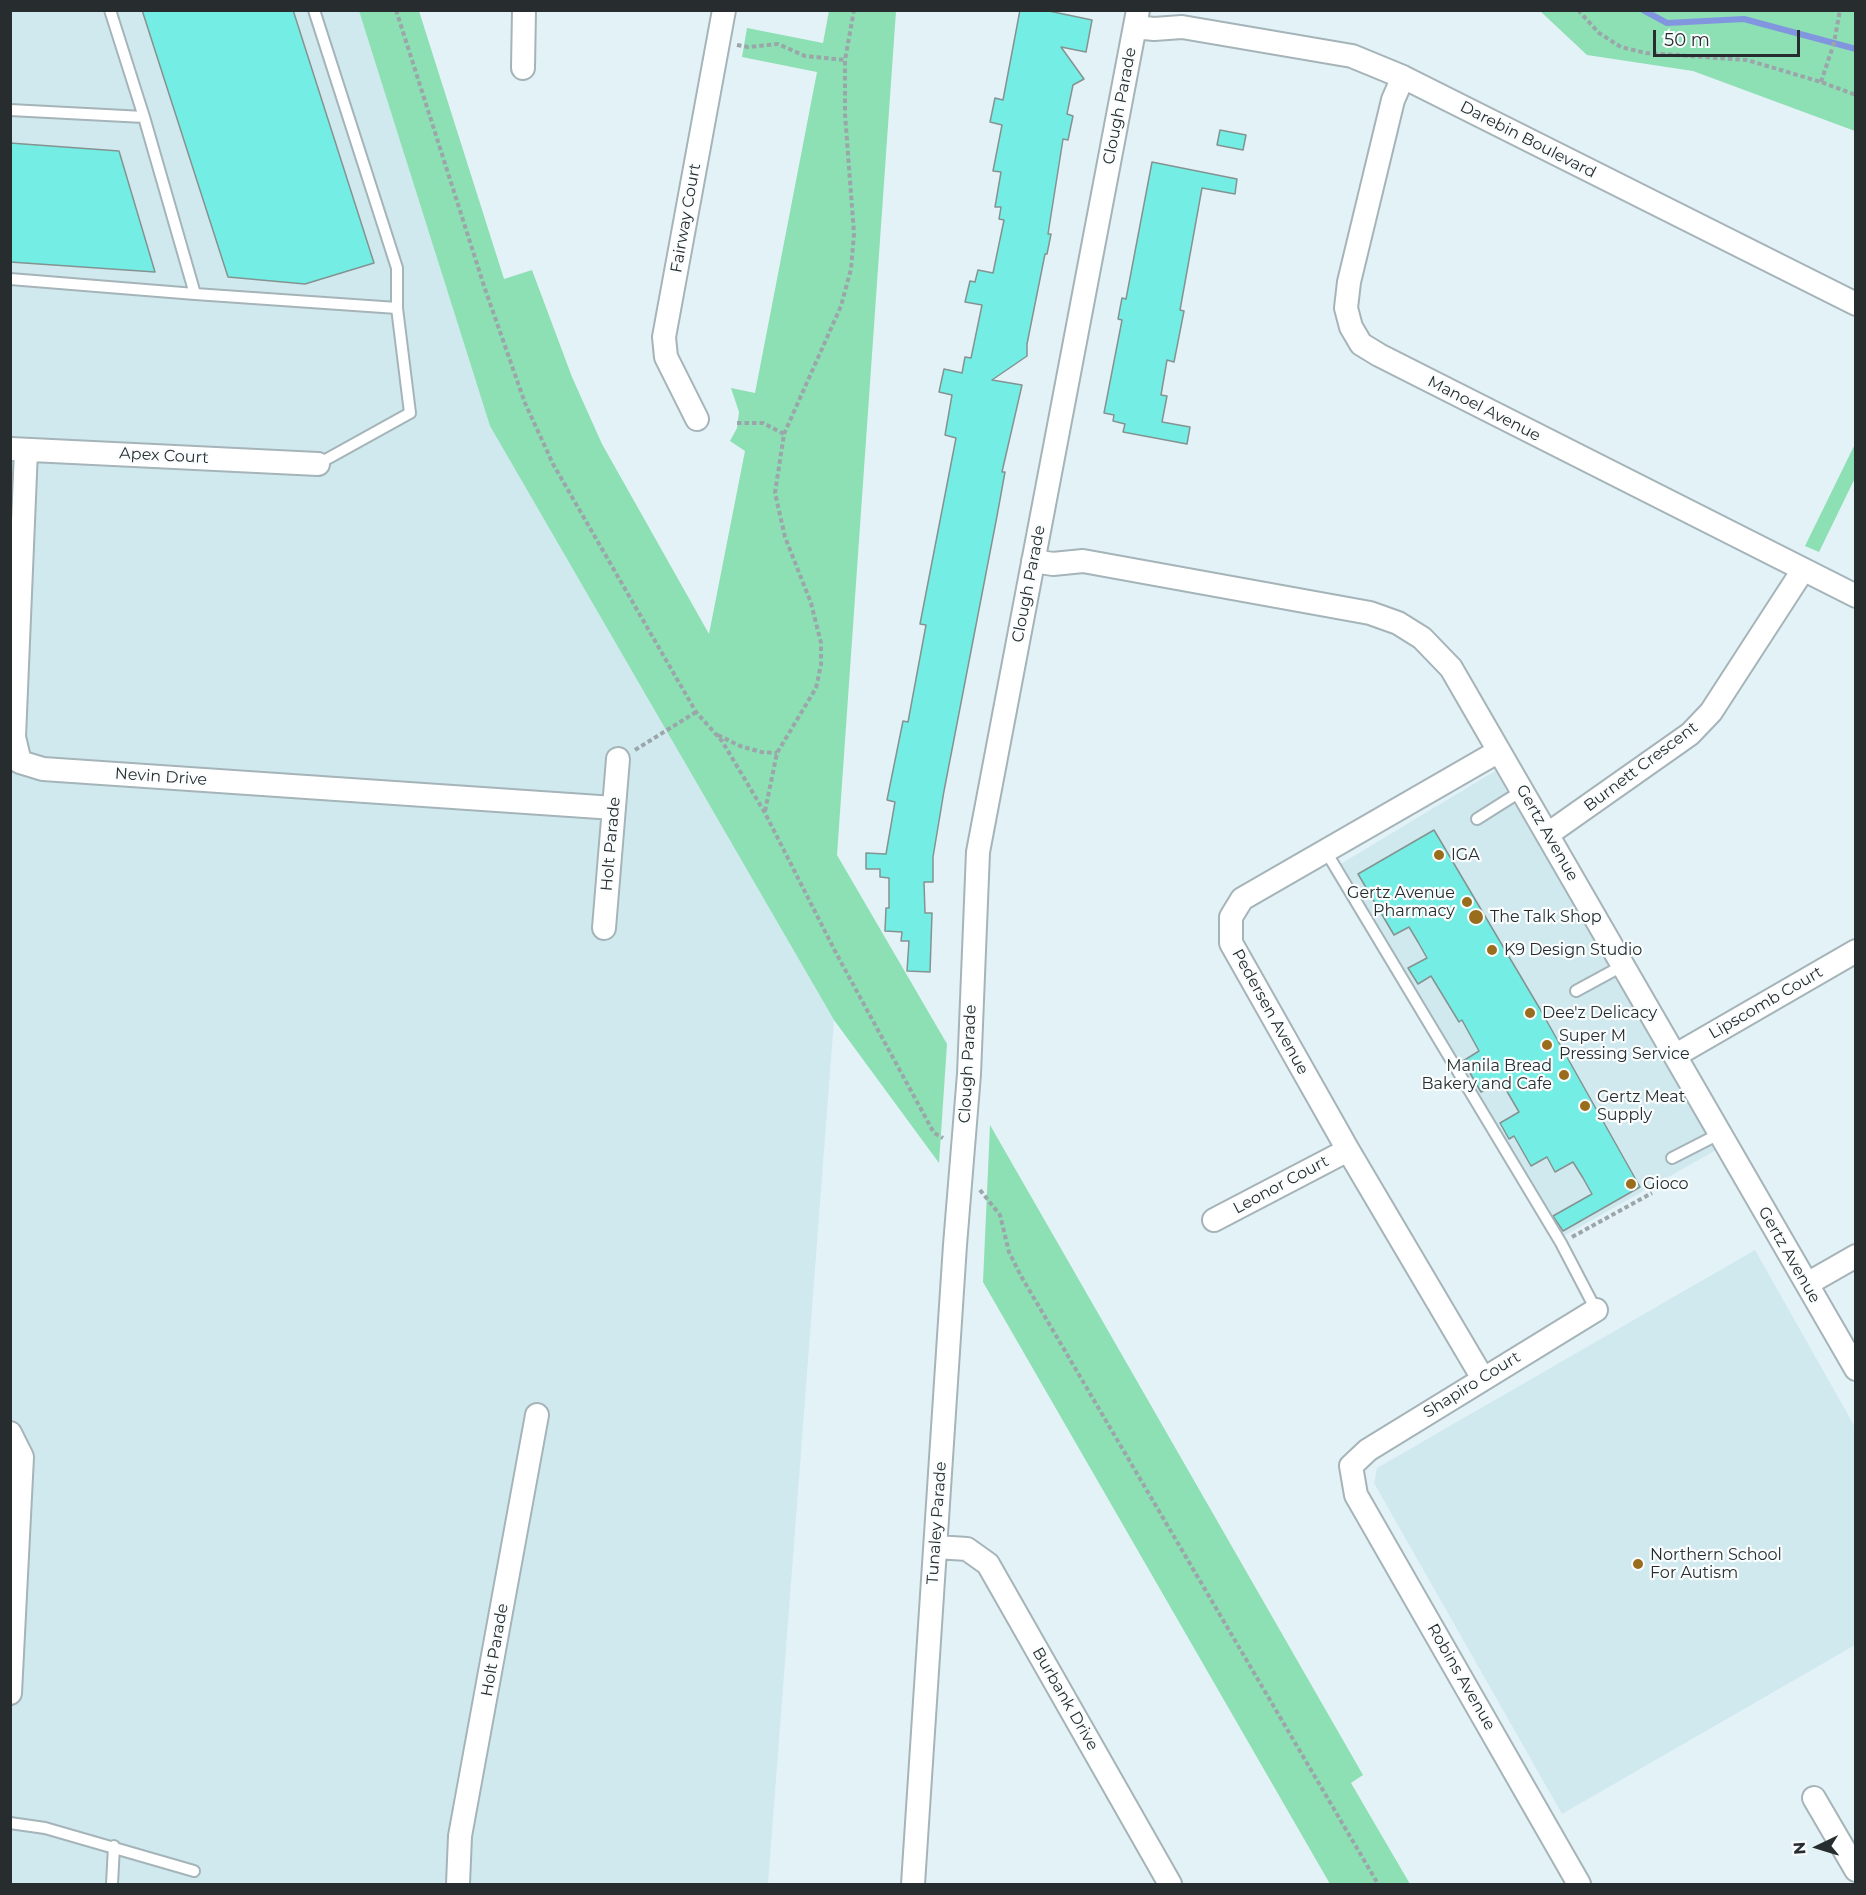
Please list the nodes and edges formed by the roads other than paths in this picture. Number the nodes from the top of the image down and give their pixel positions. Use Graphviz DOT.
graph roads {
  1 [pos="110,10"];
  2 [pos="314,10"];
  3 [pos="524,10"];
  4 [pos="724,10"];
  5 [pos="1138,16"];
  6 [pos="523,68"];
  7 [pos="1403,77"];
  8 [pos="10,110"];
  9 [pos="144,117"];
  10 [pos="10,279"];
  11 [pos="195,294"];
  12 [pos="1856,304"];
  13 [pos="397,308"];
  14 [pos="697,419"];
  15 [pos="18,449"];
  16 [pos="318,464"];
  17 [pos="1035,552"];
  18 [pos="1803,570"];
  19 [pos="1856,596"];
  20 [pos="1499,751"];
  21 [pos="618,759"];
  22 [pos="1523,790"];
  23 [pos="614,808"];
  24 [pos="1477,819"];
  25 [pos="1548,834"];
  26 [pos="1325,850"];
  27 [pos="604,928"];
  28 [pos="1856,951"];
  29 [pos="1622,966"];
  30 [pos="1576,991"];
  31 [pos="1676,1055"];
  32 [pos="1719,1134"];
  33 [pos="1348,1150"];
  34 [pos="1672,1158"];
  35 [pos="962,1162"];
  36 [pos="1214,1220"];
  37 [pos="1856,1256"];
  38 [pos="1807,1284"];
  39 [pos="1596,1310"];
  40 [pos="1856,1369"];
  41 [pos="1482,1377"];
  42 [pos="537,1415"];
  43 [pos="10,1432"];
  44 [pos="1351,1466"];
  45 [pos="936,1547"];
  46 [pos="10,1693"];
  47 [pos="1814,1798"];
  48 [pos="10,1823"];
  49 [pos="114,1846"];
  50 [pos="1856,1870"];
  51 [pos="194,1871"];
  52 [pos="112,1884"];
  53 [pos="458,1884"];
  54 [pos="913,1884"];
  55 [pos="1170,1884"];
  56 [pos="1580,1884"];
  1 -- 9 [label="lane"];
  2 -- 13 [label="lane"];
  3 -- 6 [label="street"];
  4 -- 14 [label="street, Fairway Court"];
  5 -- 7 [label="street, Darebin Boulevard"];
  5 -- 17 [label="street, Clough Parade"];
  7 -- 12 [label="street, Darebin Boulevard"];
  7 -- 18 [label="street, Manoel Avenue"];
  8 -- 9 [label="lane"];
  9 -- 11 [label="lane"];
  10 -- 11 [label="lane"];
  11 -- 13 [label="lane"];
  13 -- 16 [label="lane"];
  15 -- 16 [label="street, Apex Court"];
  15 -- 23 [label="street, Nevin Drive"];
  17 -- 20 [label="street, Gertz Avenue"];
  17 -- 35 [label="street, Clough Parade"];
  18 -- 19 [label="street, Manoel Avenue"];
  18 -- 25 [label="street, Burnett Crescent"];
  20 -- 22 [label="street, Gertz Avenue"];
  20 -- 26 [label="street, Pedersen Avenue"];
  21 -- 23 [label="street, Holt Parade"];
  22 -- 24 [label="lane"];
  22 -- 25 [label="street, Gertz Avenue"];
  23 -- 27 [label="street, Holt Parade"];
  25 -- 29 [label="street, Gertz Avenue"];
  26 -- 33 [label="street, Pedersen Avenue"];
  26 -- 39 [label="lane"];
  28 -- 31 [label="street, Lipscomb Court"];
  29 -- 30 [label="lane"];
  29 -- 31 [label="street, Gertz Avenue"];
  31 -- 32 [label="street, Gertz Avenue"];
  32 -- 34 [label="lane"];
  32 -- 38 [label="street, Gertz Avenue"];
  33 -- 36 [label="street, Leonor Court"];
  33 -- 41 [label="street, Pedersen Avenue"];
  35 -- 45 [label="street, Tunaley Parade"];
  37 -- 38 [label="street"];
  38 -- 40 [label="street, Gertz Avenue"];
  39 -- 41 [label="street, Shapiro Court"];
  41 -- 44 [label="street, Shapiro Court"];
  42 -- 53 [label="street, Holt Parade"];
  43 -- 46 [label="street"];
  44 -- 56 [label="street, Robins Avenue"];
  45 -- 54 [label="street, Tunaley Parade"];
  45 -- 55 [label="street, Burbank Drive"];
  47 -- 50 [label="street"];
  48 -- 49 [label="lane"];
  49 -- 51 [label="lane"];
  49 -- 52 [label="lane"];
}
